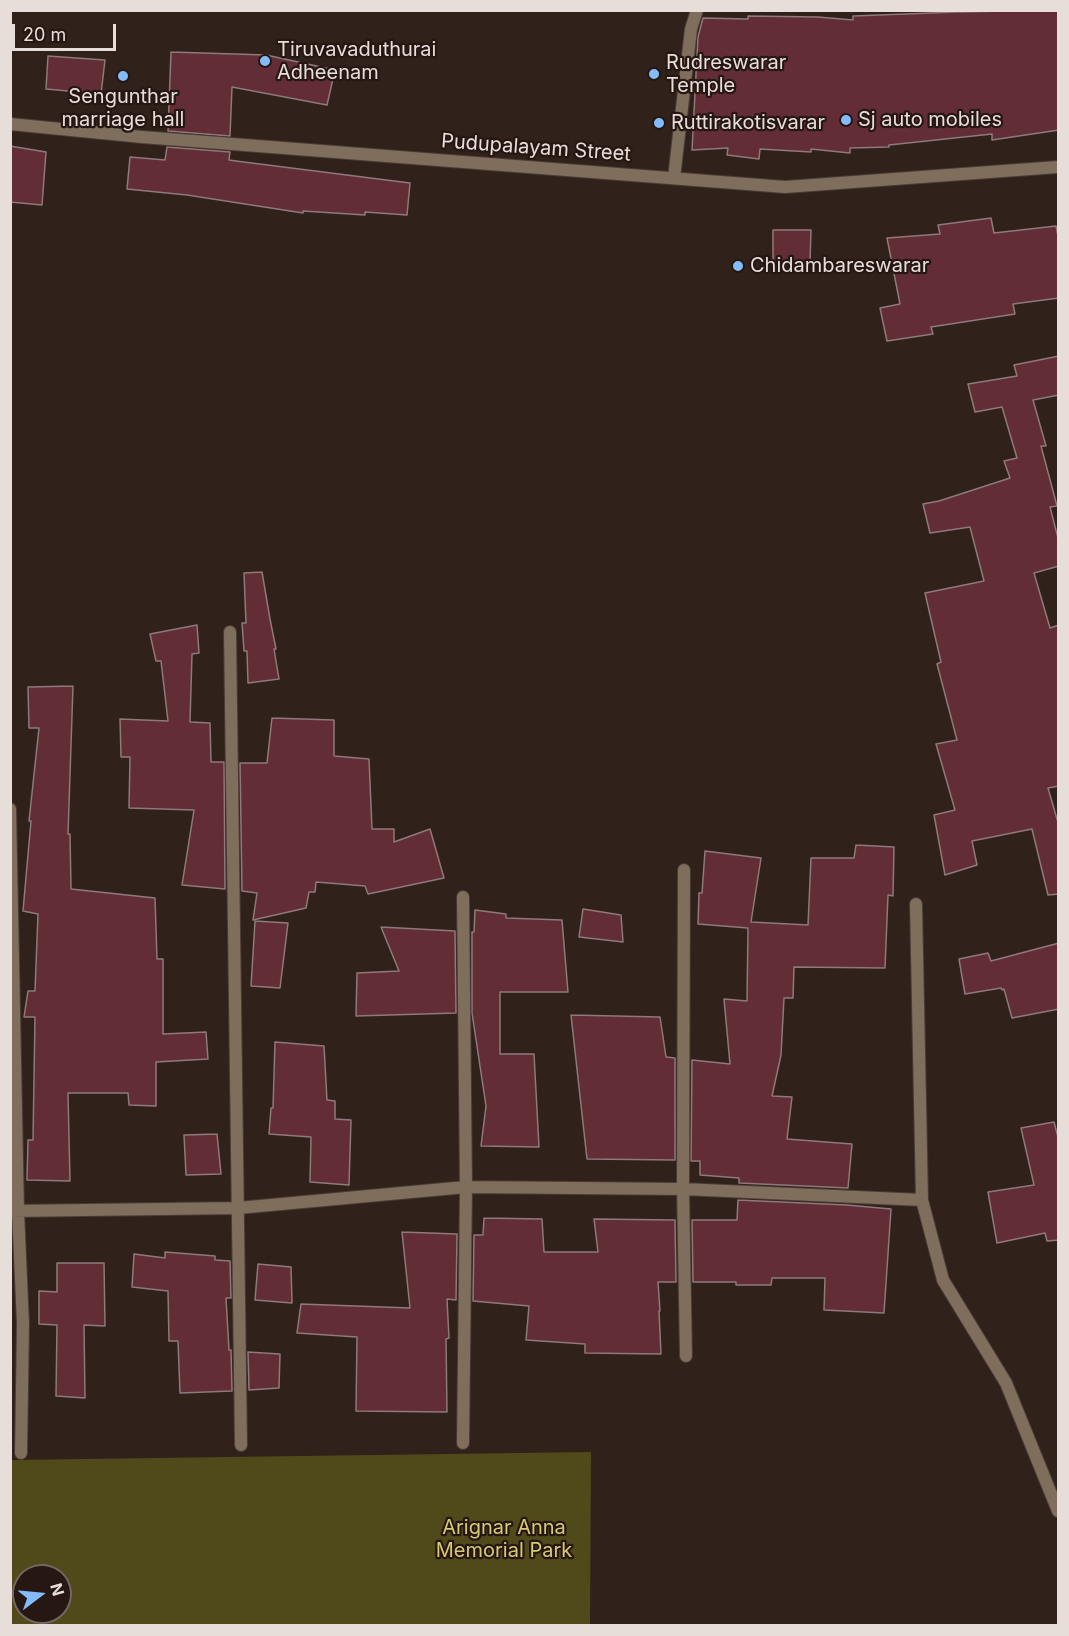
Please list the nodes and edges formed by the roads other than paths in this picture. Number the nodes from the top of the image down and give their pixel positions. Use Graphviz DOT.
graph roads {
  1 [pos="697,10"];
  2 [pos="10,124"];
  3 [pos="1059,167"];
  4 [pos="674,178"];
  5 [pos="230,632"];
  6 [pos="10,809"];
  7 [pos="684,870"];
  8 [pos="463,897"];
  9 [pos="916,904"];
  10 [pos="466,1187"];
  11 [pos="683,1189"];
  12 [pos="922,1200"];
  13 [pos="238,1208"];
  14 [pos="14,1211"];
  15 [pos="686,1356"];
  16 [pos="463,1443"];
  17 [pos="241,1445"];
  18 [pos="21,1454"];
  19 [pos="1059,1512"];
  1 -- 4 [label="street"];
  2 -- 4 [label="street, Pudupalayam Street"];
  3 -- 4 [label="street, Pudupalayam Street"];
  5 -- 13 [label="street"];
  6 -- 14 [label="street"];
  7 -- 11 [label="street"];
  8 -- 10 [label="street"];
  9 -- 12 [label="street"];
  10 -- 11 [label="street"];
  10 -- 13 [label="street"];
  10 -- 16 [label="street"];
  11 -- 12 [label="street"];
  11 -- 15 [label="street"];
  12 -- 19 [label="street"];
  13 -- 14 [label="street"];
  13 -- 17 [label="street"];
  14 -- 18 [label="street"];
}
